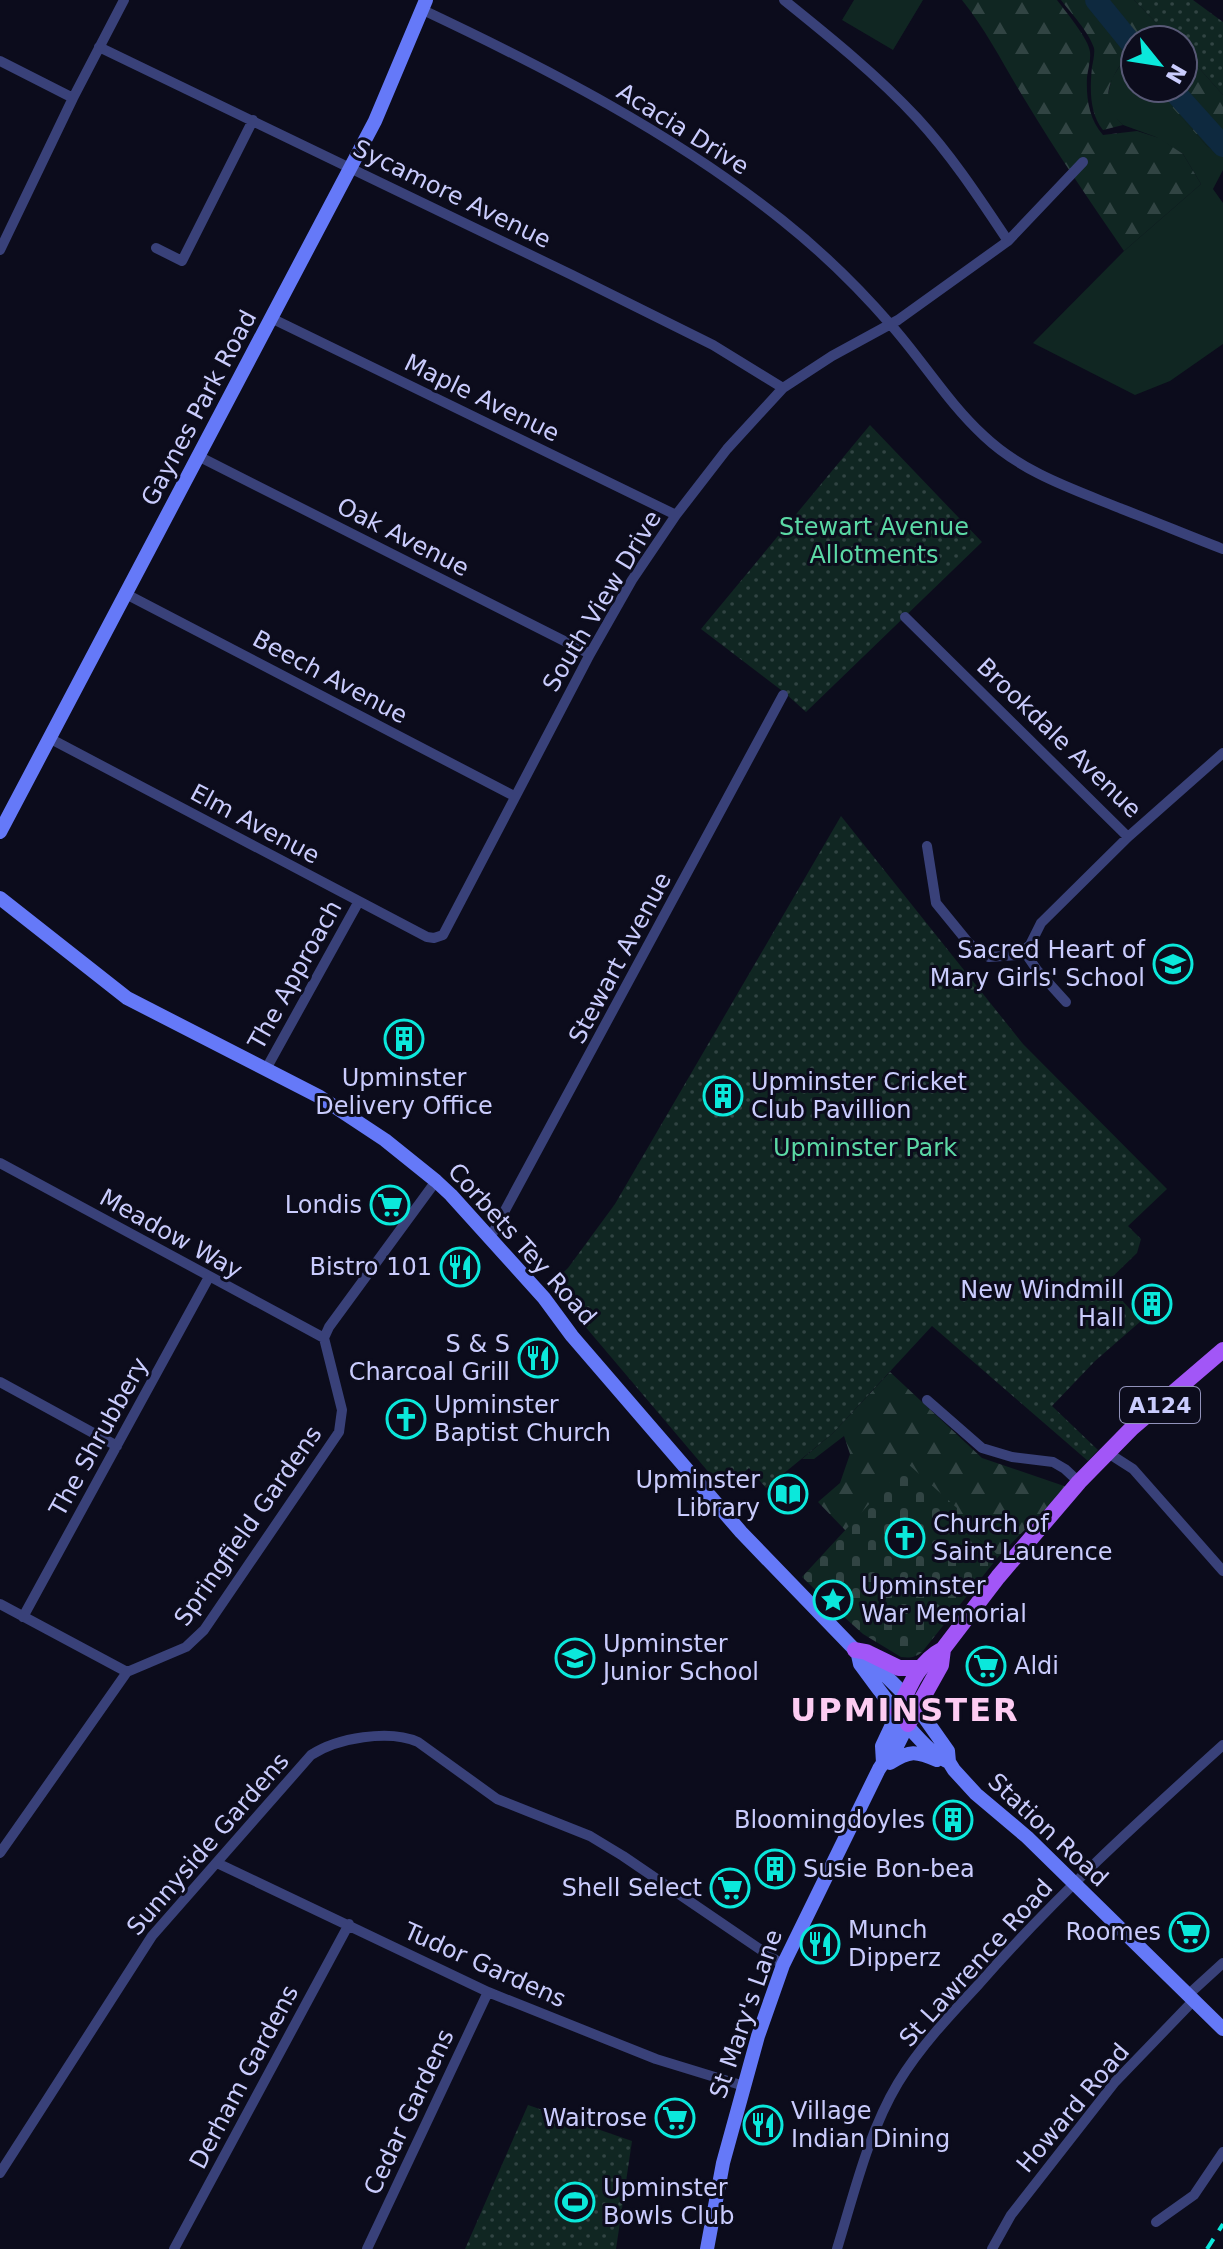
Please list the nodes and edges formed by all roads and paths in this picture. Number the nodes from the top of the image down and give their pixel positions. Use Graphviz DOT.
graph roads {
  1 [pos="124,0"];
  2 [pos="784,0"];
  3 [pos="425,5"];
  4 [pos="99,47"];
  5 [pos="0,61"];
  6 [pos="73,98"];
  7 [pos="253,120"];
  8 [pos="1083,162"];
  9 [pos="351,167"];
  10 [pos="1008,241"];
  11 [pos="156,248"];
  12 [pos="0,250"];
  13 [pos="271,318"];
  14 [pos="891,324"];
  15 [pos="783,388"];
  16 [pos="198,456"];
  17 [pos="676,515"];
  18 [pos="1223,549"];
  19 [pos="126,594"];
  20 [pos="905,617"];
  21 [pos="590,654"];
  22 [pos="783,695"];
  23 [pos="49,738"];
  24 [pos="1223,753"];
  25 [pos="514,796"];
  26 [pos="0,832"];
  27 [pos="1128,837"];
  28 [pos="927,846"];
  29 [pos="0,898"];
  30 [pos="359,901"];
  31 [pos="443,935"];
  32 [pos="1024,951"];
  33 [pos="1066,1002"];
  34 [pos="266,1069"];
  35 [pos="0,1163"];
  36 [pos="436,1181"];
  37 [pos="490,1238"];
  38 [pos="209,1277"];
  39 [pos="324,1338"];
  40 [pos="1223,1350"];
  41 [pos="0,1382"];
  42 [pos="927,1400"];
  43 [pos="117,1446"];
  44 [pos="1108,1453"];
  45 [pos="1079,1482"];
  46 [pos="1223,1571"];
  47 [pos="0,1604"];
  48 [pos="23,1617"];
  49 [pos="943,1649"];
  50 [pos="856,1652"];
  51 [pos="921,1668"];
  52 [pos="127,1672"];
  53 [pos="912,1700"];
  54 [pos="903,1718"];
  55 [pos="1223,1745"];
  56 [pos="881,1766"];
  57 [pos="952,1766"];
  58 [pos="0,1826"];
  59 [pos="13,1833"];
  60 [pos="0,1853"];
  61 [pos="217,1863"];
  62 [pos="1075,1883"];
  63 [pos="349,1924"];
  64 [pos="1223,1963"];
  65 [pos="783,1965"];
  66 [pos="488,1992"];
  67 [pos="1192,1997"];
  68 [pos="1223,2029"];
  69 [pos="744,2086"];
  70 [pos="1223,2152"];
  71 [pos="0,2173"];
  72 [pos="1156,2222"];
  73 [pos="174,2249"];
  74 [pos="367,2249"];
  75 [pos="707,2249"];
  76 [pos="837,2249"];
  77 [pos="992,2249"];
  1 -- 4 [label="street"];
  2 -- 10 [label="street"];
  3 -- 9 [label="main road, Gaynes Park Road"];
  3 -- 14 [label="street, Acacia Drive"];
  4 -- 6 [label="street"];
  4 -- 7 [label="street, Sycamore Avenue"];
  5 -- 6 [label="street"];
  6 -- 12 [label="street"];
  7 -- 9 [label="street, Sycamore Avenue"];
  7 -- 11 [label="street"];
  8 -- 10 [label="street, South View Drive"];
  9 -- 13 [label="main road, Gaynes Park Road"];
  9 -- 15 [label="street, Sycamore Avenue"];
  10 -- 14 [label="street, South View Drive"];
  13 -- 16 [label="main road, Gaynes Park Road"];
  13 -- 17 [label="street, Maple Avenue"];
  14 -- 15 [label="street, South View Drive"];
  14 -- 18 [label="street, Acacia Drive"];
  15 -- 17 [label="street, South View Drive"];
  16 -- 19 [label="main road, Gaynes Park Road"];
  16 -- 21 [label="street, Oak Avenue"];
  17 -- 21 [label="street, South View Drive"];
  19 -- 23 [label="main road, Gaynes Park Road"];
  19 -- 25 [label="street, Beech Avenue"];
  20 -- 27 [label="street, Brookdale Avenue"];
  21 -- 25 [label="street, South View Drive"];
  22 -- 37 [label="street, Stewart Avenue"];
  23 -- 26 [label="main road, Gaynes Park Road"];
  23 -- 30 [label="street, Elm Avenue"];
  24 -- 27 [label="street, Brookdale Avenue"];
  25 -- 31 [label="street, South View Drive"];
  27 -- 32 [label="street"];
  28 -- 32 [label="street"];
  29 -- 34 [label="main road, Corbets Tey Road"];
  30 -- 31 [label="street, Elm Avenue"];
  30 -- 34 [label="street, The Approach"];
  32 -- 33 [label="street"];
  34 -- 36 [label="main road, Corbets Tey Road"];
  35 -- 38 [label="street, Meadow Way"];
  36 -- 37 [label="main road, Corbets Tey Road"];
  36 -- 39 [label="street"];
  37 -- 50 [label="main road, Corbets Tey Road"];
  38 -- 39 [label="street, Meadow Way"];
  38 -- 43 [label="street, The Shrubbery"];
  39 -- 52 [label="street, Springfield Gardens"];
  40 -- 44 [label="main road, St Mary's Lane / A124"];
  41 -- 43 [label="street"];
  42 -- 45 [label="street"];
  43 -- 48 [label="street, The Shrubbery"];
  44 -- 45 [label="main road, St Mary's Lane / A124"];
  44 -- 46 [label="street"];
  45 -- 49 [label="main road, St Mary's Lane / A124"];
  47 -- 48 [label="street"];
  48 -- 52 [label="street"];
  49 -- 51 [label="main road"];
  49 -- 53 [label="main road, St Mary's Lane / A124"];
  50 -- 51 [label="main road"];
  50 -- 53 [label="main road, Corbets Tey Road"];
  50 -- 54 [label="main road, Corbets Tey Road"];
  51 -- 53 [label="main road, St Mary's Lane / A124"];
  52 -- 59 [label="street"];
  53 -- 54 [label="main road, St Mary's Lane / A124"];
  53 -- 57 [label="main road, Station Road"];
  54 -- 56 [label="main road, St Mary's Lane"];
  54 -- 57 [label="main road, Station Road"];
  55 -- 62 [label="street, St Lawrence Road"];
  56 -- 57 [label="main road"];
  56 -- 65 [label="main road, St Mary's Lane"];
  57 -- 62 [label="main road, Station Road"];
  58 -- 59 [label="street"];
  59 -- 60 [label="street"];
  61 -- 63 [label="street, Tudor Gardens"];
  61 -- 65 [label="street, Sunnyside Gardens"];
  61 -- 71 [label="street, Sunnyside Gardens"];
  62 -- 67 [label="main road, Station Road"];
  62 -- 76 [label="street, St Lawrence Road"];
  63 -- 66 [label="street, Tudor Gardens"];
  63 -- 73 [label="street, Derham Gardens"];
  64 -- 67 [label="street, Howard Road"];
  65 -- 69 [label="main road, St Mary's Lane"];
  66 -- 69 [label="street, Tudor Gardens"];
  66 -- 74 [label="street, Cedar Gardens"];
  67 -- 68 [label="main road, Station Road"];
  67 -- 77 [label="street, Howard Road"];
  69 -- 75 [label="main road, St Mary's Lane"];
  70 -- 72 [label="street"];
}
